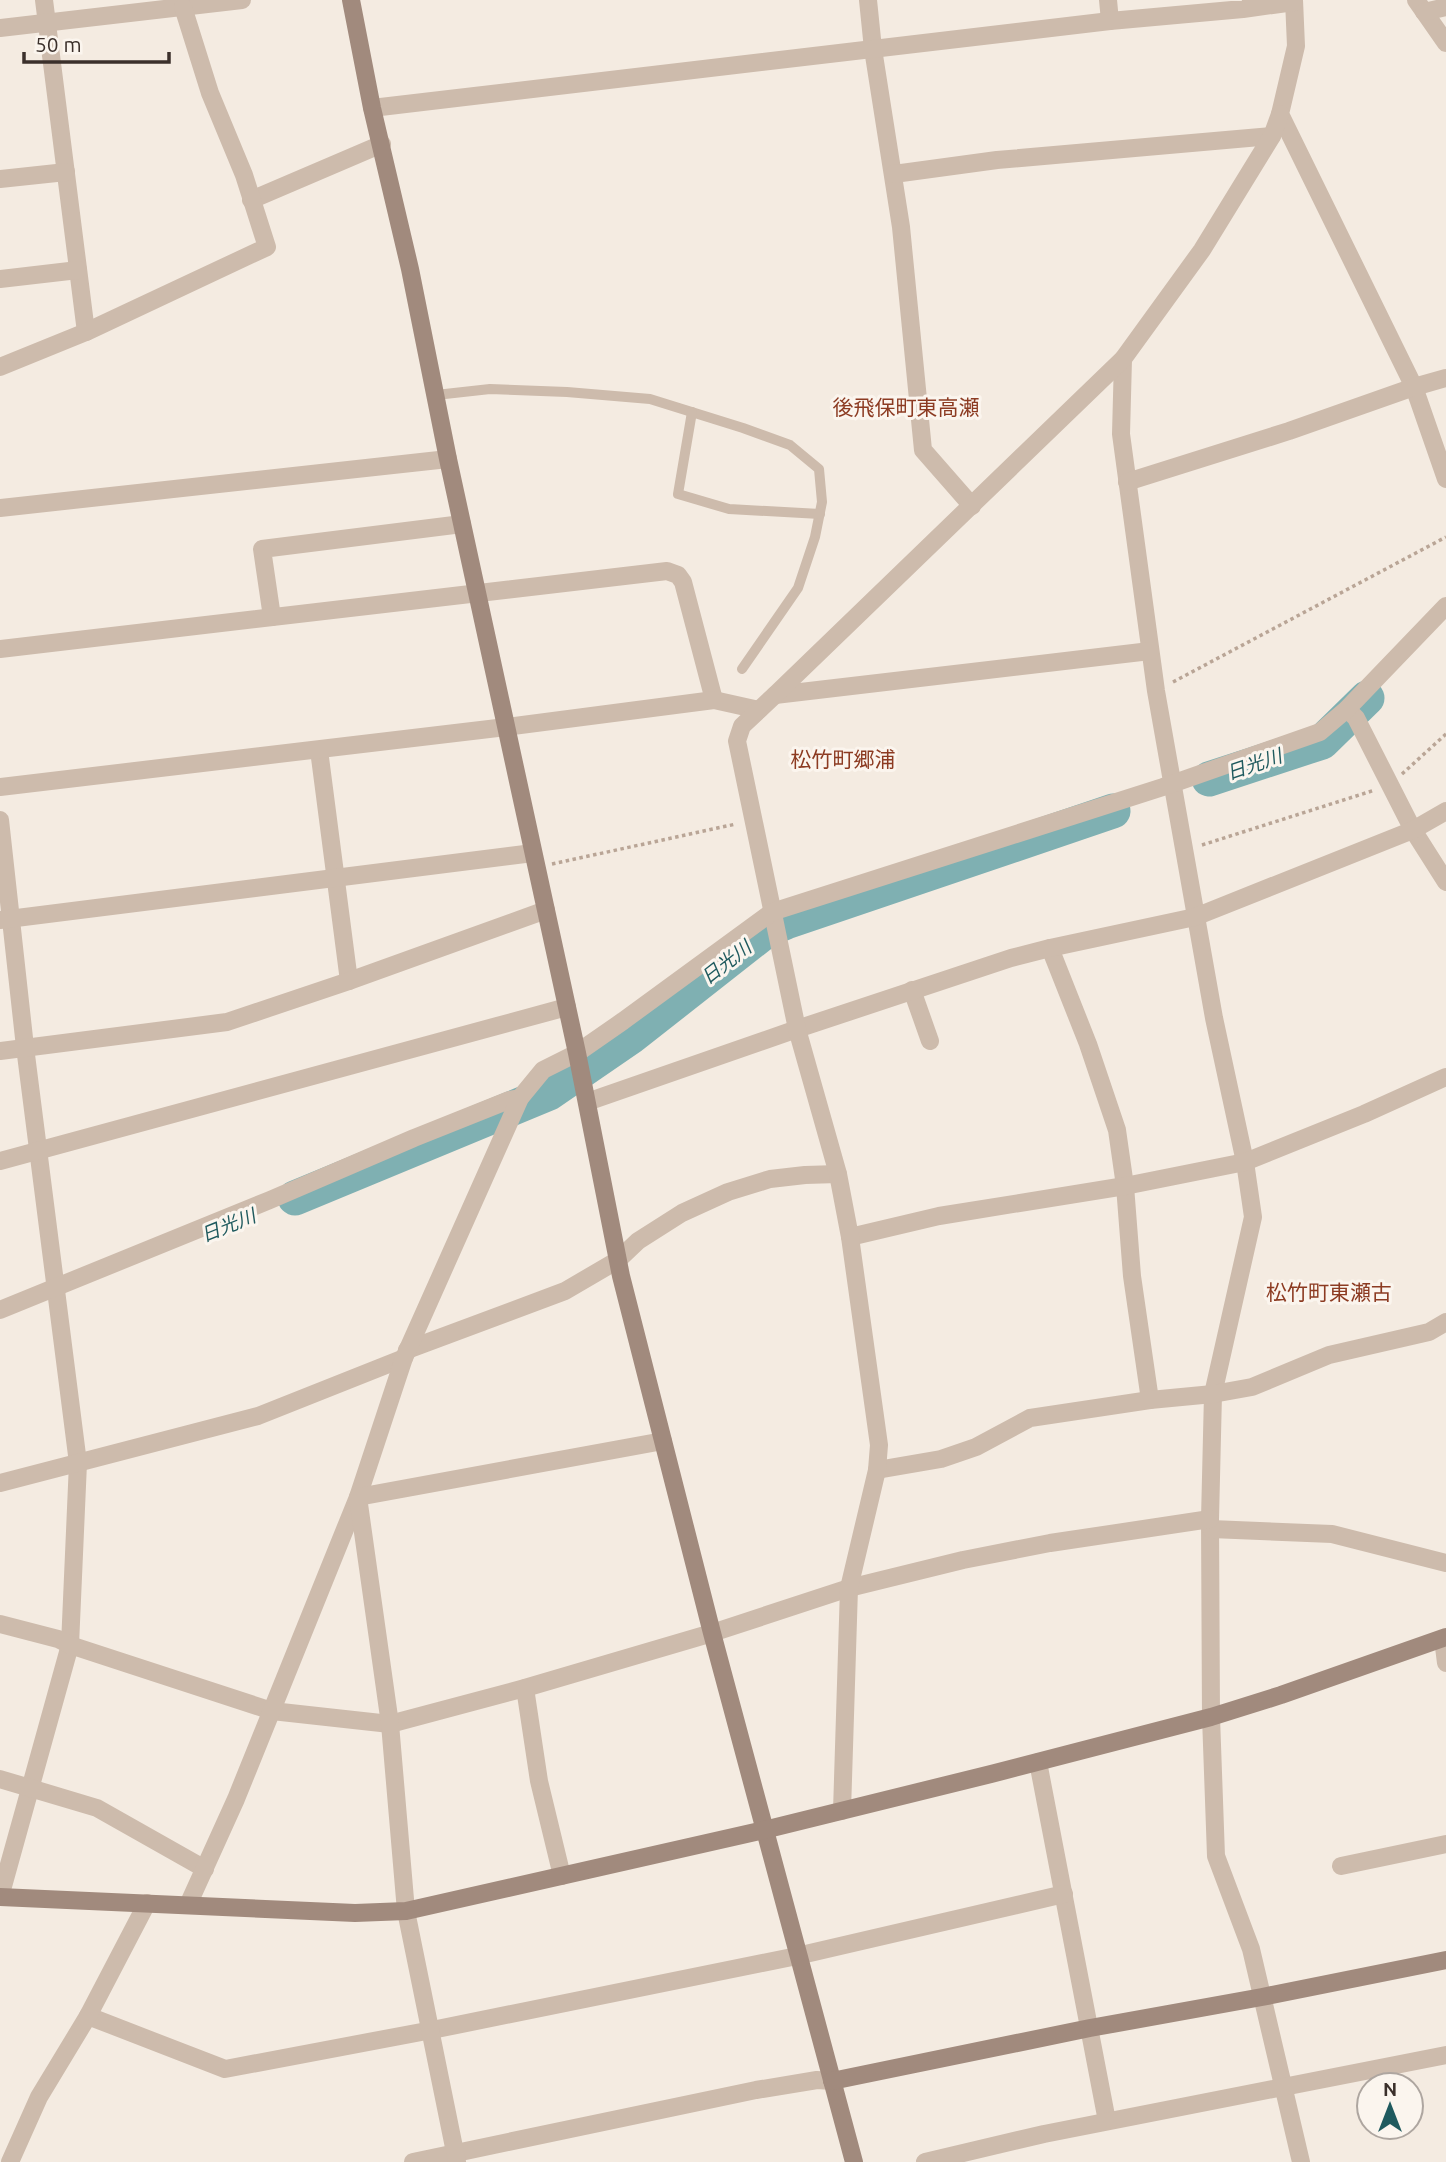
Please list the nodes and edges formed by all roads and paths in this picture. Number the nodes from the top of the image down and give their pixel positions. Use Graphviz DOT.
graph roads {
  1 [pos="44,0"];
  2 [pos="242,0"];
  3 [pos="351,0"];
  4 [pos="868,0"];
  5 [pos="1108,0"];
  6 [pos="1294,1"];
  7 [pos="1420,6"];
  8 [pos="183,7"];
  9 [pos="1446,7"];
  10 [pos="1110,21"];
  11 [pos="47,23"];
  12 [pos="0,28"];
  13 [pos="1446,43"];
  14 [pos="873,48"];
  15 [pos="372,108"];
  16 [pos="1280,114"];
  17 [pos="1272,136"];
  18 [pos="382,144"];
  19 [pos="66,172"];
  20 [pos="894,174"];
  21 [pos="0,180"];
  22 [pos="251,200"];
  23 [pos="78,270"];
  24 [pos="0,279"];
  25 [pos="86,332"];
  26 [pos="1123,359"];
  27 [pos="0,368"];
  28 [pos="1446,377"];
  29 [pos="1414,387"];
  30 [pos="436,395"];
  31 [pos="692,412"];
  32 [pos="448,459"];
  33 [pos="1446,479"];
  34 [pos="1127,482"];
  35 [pos="972,506"];
  36 [pos="0,508"];
  37 [pos="820,514"];
  38 [pos="462,524"];
  39 [pos="1446,537"];
  40 [pos="477,592"];
  41 [pos="1446,606"];
  42 [pos="272,617"];
  43 [pos="0,649"];
  44 [pos="1150,652"];
  45 [pos="742,669"];
  46 [pos="1156,691"];
  47 [pos="775,695"];
  48 [pos="715,700"];
  49 [pos="759,710"];
  50 [pos="1351,712"];
  51 [pos="506,727"];
  52 [pos="1446,734"];
  53 [pos="319,750"];
  54 [pos="1391,784"];
  55 [pos="0,787"];
  56 [pos="1173,789"];
  57 [pos="1446,811"];
  58 [pos="0,820"];
  59 [pos="752,820"];
  60 [pos="1413,830"];
  61 [pos="1184,851"];
  62 [pos="535,860"];
  63 [pos="335,877"];
  64 [pos="1446,883"];
  65 [pos="546,910"];
  66 [pos="1195,917"];
  67 [pos="6,919"];
  68 [pos="774,921"];
  69 [pos="1050,947"];
  70 [pos="349,981"];
  71 [pos="912,990"];
  72 [pos="567,1007"];
  73 [pos="797,1028"];
  74 [pos="930,1041"];
  75 [pos="25,1047"];
  76 [pos="0,1051"];
  77 [pos="579,1064"];
  78 [pos="1446,1077"];
  79 [pos="587,1102"];
  80 [pos="518,1104"];
  81 [pos="38,1151"];
  82 [pos="0,1161"];
  83 [pos="1245,1163"];
  84 [pos="838,1174"];
  85 [pos="1125,1186"];
  86 [pos="850,1237"];
  87 [pos="618,1259"];
  88 [pos="57,1293"];
  89 [pos="0,1310"];
  90 [pos="1446,1322"];
  91 [pos="406,1354"];
  92 [pos="1213,1394"];
  93 [pos="1150,1400"];
  94 [pos="663,1441"];
  95 [pos="78,1463"];
  96 [pos="877,1470"];
  97 [pos="0,1483"];
  98 [pos="358,1497"];
  99 [pos="1211,1524"];
  100 [pos="1446,1563"];
  101 [pos="849,1588"];
  102 [pos="0,1624"];
  103 [pos="712,1633"];
  104 [pos="1445,1638"];
  105 [pos="70,1645"];
  106 [pos="1446,1663"];
  107 [pos="525,1688"];
  108 [pos="272,1711"];
  109 [pos="1211,1717"];
  110 [pos="390,1724"];
  111 [pos="1038,1762"];
  112 [pos="0,1779"];
  113 [pos="30,1788"];
  114 [pos="842,1811"];
  115 [pos="764,1830"];
  116 [pos="1446,1844"];
  117 [pos="1341,1866"];
  118 [pos="205,1869"];
  119 [pos="562,1876"];
  120 [pos="1064,1894"];
  121 [pos="0,1897"];
  122 [pos="147,1903"];
  123 [pos="188,1905"];
  124 [pos="406,1910"];
  125 [pos="797,1956"];
  126 [pos="1446,1960"];
  127 [pos="1262,1997"];
  128 [pos="88,2016"];
  129 [pos="1090,2028"];
  130 [pos="432,2030"];
  131 [pos="1446,2055"];
  132 [pos="832,2081"];
  133 [pos="1285,2087"];
  134 [pos="1107,2121"];
  135 [pos="456,2158"];
  136 [pos="10,2162"];
  137 [pos="413,2162"];
  138 [pos="854,2162"];
  139 [pos="925,2162"];
  140 [pos="1301,2162"];
  1 -- 11 [label="street"];
  2 -- 8 [label="street"];
  3 -- 15 [label="street"];
  4 -- 14 [label="street"];
  5 -- 10 [label="street"];
  6 -- 10 [label="street"];
  6 -- 16 [label="street"];
  7 -- 9 [label="street"];
  7 -- 13 [label="street"];
  8 -- 11 [label="street"];
  8 -- 22 [label="street"];
  10 -- 14 [label="street"];
  11 -- 12 [label="street"];
  11 -- 19 [label="street"];
  14 -- 15 [label="street"];
  14 -- 20 [label="street"];
  15 -- 18 [label="street"];
  16 -- 17 [label="street"];
  16 -- 29 [label="street"];
  17 -- 20 [label="street"];
  17 -- 26 [label="street"];
  18 -- 22 [label="street"];
  18 -- 30 [label="street"];
  19 -- 21 [label="street"];
  19 -- 23 [label="street"];
  20 -- 35 [label="street"];
  22 -- 25 [label="street"];
  23 -- 24 [label="street"];
  23 -- 25 [label="street"];
  25 -- 27 [label="street"];
  26 -- 34 [label="street"];
  26 -- 35 [label="street"];
  28 -- 29 [label="street"];
  29 -- 33 [label="street"];
  29 -- 34 [label="street"];
  30 -- 31 [label="lane"];
  30 -- 32 [label="street"];
  31 -- 37 [label="lane"];
  31 -- 37 [label="lane"];
  32 -- 36 [label="street"];
  32 -- 38 [label="street"];
  34 -- 44 [label="street"];
  35 -- 47 [label="street"];
  37 -- 45 [label="lane"];
  38 -- 40 [label="street"];
  38 -- 42 [label="street"];
  39 -- 46 [label="path"];
  40 -- 42 [label="street"];
  40 -- 48 [label="street"];
  40 -- 51 [label="street"];
  41 -- 50 [label="street"];
  42 -- 43 [label="street"];
  44 -- 46 [label="street"];
  44 -- 47 [label="street"];
  46 -- 56 [label="street"];
  47 -- 49 [label="street"];
  48 -- 49 [label="street"];
  48 -- 51 [label="street"];
  49 -- 59 [label="street"];
  50 -- 54 [label="street"];
  50 -- 56 [label="street"];
  51 -- 53 [label="street"];
  51 -- 62 [label="street"];
  52 -- 54 [label="path"];
  53 -- 55 [label="street"];
  53 -- 63 [label="street"];
  54 -- 60 [label="street"];
  54 -- 61 [label="path"];
  56 -- 61 [label="street"];
  56 -- 68 [label="street"];
  57 -- 60 [label="street"];
  58 -- 67 [label="street"];
  59 -- 62 [label="path"];
  59 -- 68 [label="street"];
  60 -- 64 [label="street"];
  60 -- 66 [label="street"];
  61 -- 66 [label="street"];
  62 -- 63 [label="street"];
  62 -- 65 [label="street"];
  63 -- 67 [label="street"];
  63 -- 70 [label="street"];
  65 -- 70 [label="street"];
  65 -- 72 [label="street"];
  66 -- 69 [label="street"];
  66 -- 83 [label="street"];
  67 -- 75 [label="street"];
  68 -- 73 [label="street"];
  68 -- 77 [label="street"];
  69 -- 71 [label="street"];
  69 -- 85 [label="street"];
  70 -- 75 [label="street"];
  71 -- 73 [label="street"];
  71 -- 74 [label="street"];
  72 -- 77 [label="street"];
  72 -- 81 [label="street"];
  73 -- 79 [label="street"];
  73 -- 84 [label="street"];
  75 -- 76 [label="street"];
  75 -- 81 [label="street"];
  77 -- 79 [label="street"];
  77 -- 80 [label="street"];
  78 -- 83 [label="street"];
  79 -- 87 [label="street"];
  80 -- 88 [label="street"];
  80 -- 91 [label="street"];
  81 -- 82 [label="street"];
  81 -- 88 [label="street"];
  83 -- 85 [label="street"];
  83 -- 92 [label="street"];
  84 -- 86 [label="street"];
  84 -- 87 [label="street"];
  85 -- 86 [label="street"];
  85 -- 93 [label="street"];
  86 -- 96 [label="street"];
  87 -- 91 [label="street"];
  87 -- 94 [label="street"];
  88 -- 89 [label="street"];
  88 -- 95 [label="street"];
  90 -- 92 [label="street"];
  91 -- 95 [label="street"];
  91 -- 98 [label="street"];
  92 -- 93 [label="street"];
  92 -- 99 [label="street"];
  93 -- 96 [label="street"];
  94 -- 98 [label="street"];
  94 -- 103 [label="street"];
  95 -- 97 [label="street"];
  95 -- 105 [label="street"];
  96 -- 101 [label="street"];
  98 -- 108 [label="street"];
  98 -- 110 [label="street"];
  99 -- 100 [label="street"];
  99 -- 101 [label="street"];
  99 -- 109 [label="street"];
  101 -- 103 [label="street"];
  101 -- 114 [label="street"];
  102 -- 105 [label="street"];
  103 -- 107 [label="street"];
  103 -- 115 [label="street"];
  104 -- 106 [label="street"];
  104 -- 109 [label="street"];
  105 -- 108 [label="street"];
  105 -- 113 [label="street"];
  107 -- 110 [label="street"];
  107 -- 119 [label="street"];
  108 -- 110 [label="street"];
  108 -- 118 [label="street"];
  109 -- 111 [label="street"];
  109 -- 127 [label="street"];
  110 -- 124 [label="street"];
  111 -- 114 [label="street"];
  111 -- 120 [label="street"];
  112 -- 113 [label="street"];
  113 -- 118 [label="street"];
  113 -- 121 [label="street"];
  114 -- 115 [label="street"];
  115 -- 119 [label="street"];
  115 -- 125 [label="street"];
  116 -- 117 [label="street"];
  118 -- 123 [label="street"];
  119 -- 124 [label="street"];
  120 -- 125 [label="street"];
  120 -- 129 [label="street"];
  121 -- 122 [label="street"];
  122 -- 123 [label="street"];
  122 -- 128 [label="street"];
  123 -- 124 [label="street"];
  124 -- 130 [label="street"];
  125 -- 130 [label="street"];
  125 -- 132 [label="street"];
  126 -- 127 [label="street"];
  127 -- 129 [label="street"];
  127 -- 133 [label="street"];
  128 -- 130 [label="street"];
  128 -- 136 [label="street"];
  129 -- 132 [label="street"];
  129 -- 134 [label="street"];
  130 -- 135 [label="street"];
  131 -- 133 [label="street"];
  132 -- 135 [label="street"];
  132 -- 138 [label="street"];
  133 -- 134 [label="street"];
  133 -- 140 [label="street"];
  134 -- 139 [label="street"];
  135 -- 137 [label="street"];
}
